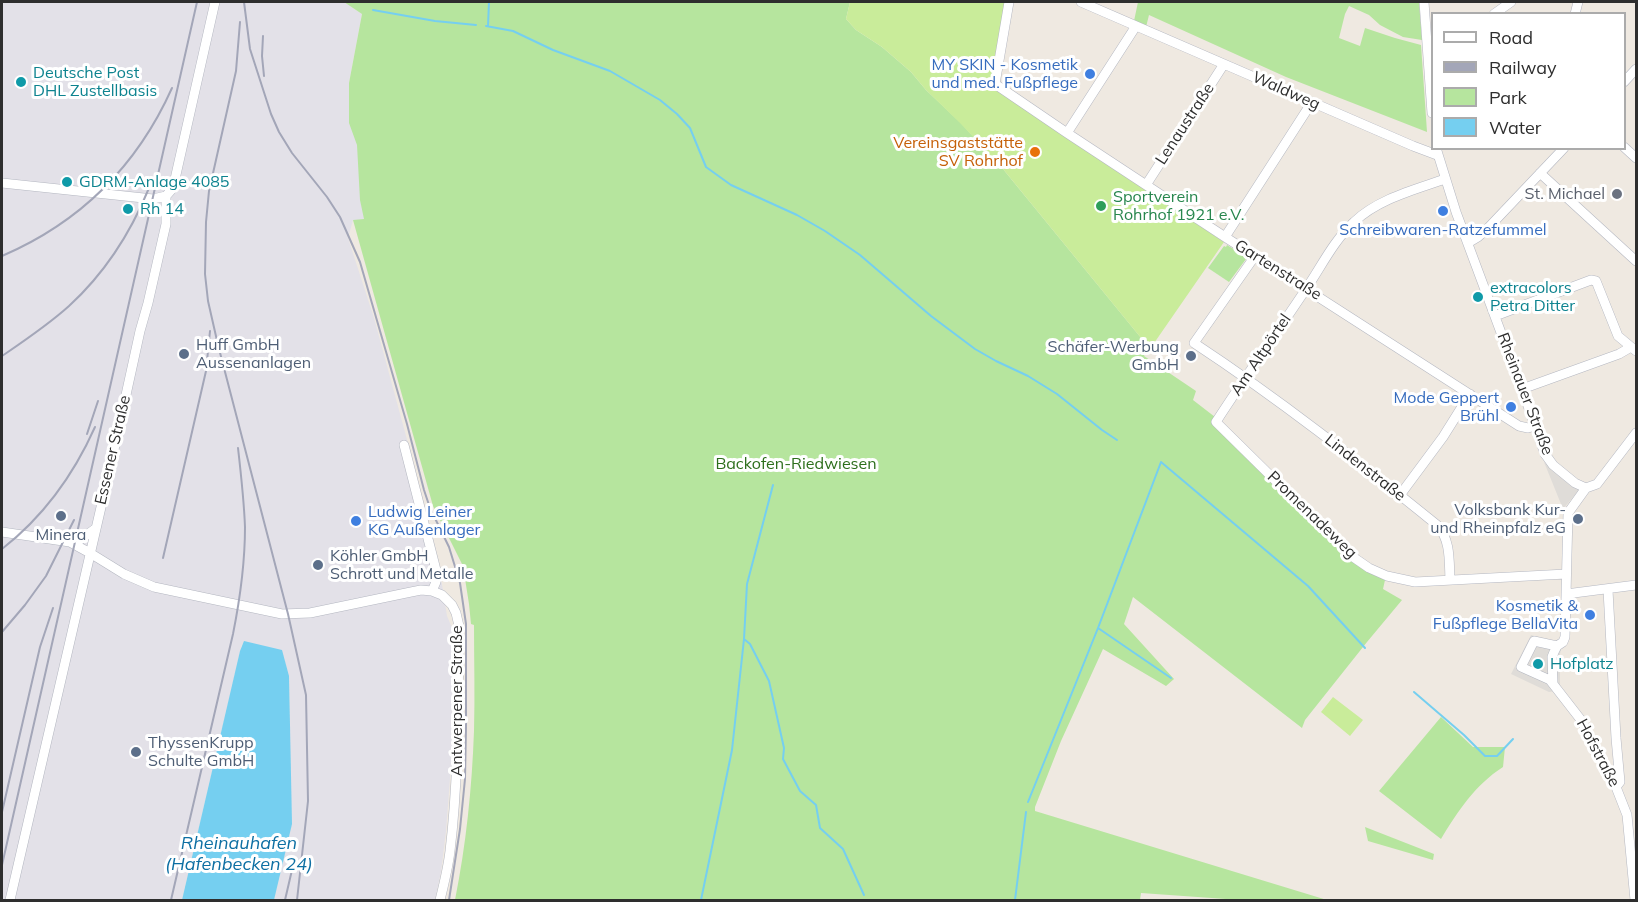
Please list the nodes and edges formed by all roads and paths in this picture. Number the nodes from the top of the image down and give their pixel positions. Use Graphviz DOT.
graph roads {
  1 [pos="215,2"];
  2 [pos="1009,2"];
  3 [pos="1081,2"];
  4 [pos="1424,2"];
  5 [pos="1511,2"];
  6 [pos="1497,12"];
  7 [pos="1136,26"];
  8 [pos="1430,27"];
  9 [pos="1224,64"];
  10 [pos="1431,70"];
  11 [pos="1312,102"];
  12 [pos="1067,133"];
  13 [pos="1562,150"];
  14 [pos="1437,152"];
  15 [pos="1540,173"];
  16 [pos="1445,179"];
  17 [pos="2,183"];
  18 [pos="1146,185"];
  19 [pos="166,196"];
  20 [pos="1225,237"];
  21 [pos="1468,243"];
  22 [pos="1255,256"];
  23 [pos="1636,261"];
  24 [pos="1307,288"];
  25 [pos="1495,316"];
  26 [pos="1634,349"];
  27 [pos="1246,377"];
  28 [pos="1522,389"];
  29 [pos="1470,394"];
  30 [pos="1216,422"];
  31 [pos="1535,426"];
  32 [pos="1636,433"];
  33 [pos="404,445"];
  34 [pos="1586,488"];
  35 [pos="1400,495"];
  36 [pos="95,529"];
  37 [pos="2,532"];
  38 [pos="74,544"];
  39 [pos="90,553"];
  40 [pos="1566,574"];
  41 [pos="1450,580"];
  42 [pos="1636,585"];
  43 [pos="1608,590"];
  44 [pos="432,591"];
  45 [pos="1566,594"];
  46 [pos="1557,646"];
  47 [pos="1554,684"];
  48 [pos="1616,787"];
  49 [pos="1632,815"];
  50 [pos="10,900"];
  51 [pos="440,900"];
  52 [pos="1635,900"];
  1 -- 19 [label="street, Essener Straße"];
  2 -- 12 [label="street, Gartenstraße"];
  3 -- 7 [label="street, Waldweg"];
  4 -- 8 [label="street"];
  5 -- 6 [label="street"];
  7 -- 9 [label="street, Waldweg"];
  7 -- 12 [label="street"];
  8 -- 10 [label="street"];
  9 -- 11 [label="street, Waldweg"];
  9 -- 18 [label="street, Lenaustraße"];
  11 -- 14 [label="street, Waldweg"];
  11 -- 20 [label="street"];
  12 -- 18 [label="street, Gartenstraße"];
  13 -- 15 [label="street"];
  14 -- 16 [label="street, Rheinauer Straße"];
  15 -- 21 [label="street"];
  15 -- 23 [label="street"];
  16 -- 21 [label="street, Rheinauer Straße"];
  16 -- 24 [label="street, Am Altpörtel"];
  17 -- 19 [label="street"];
  18 -- 20 [label="street, Gartenstraße"];
  19 -- 36 [label="street, Essener Straße"];
  20 -- 22 [label="street, Gartenstraße"];
  21 -- 25 [label="street, Rheinauer Straße"];
  22 -- 24 [label="street, Gartenstraße"];
  22 -- 27 [label="street, Lindenstraße"];
  24 -- 27 [label="street, Am Altpörtel"];
  24 -- 29 [label="street, Gartenstraße"];
  25 -- 26 [label="street"];
  25 -- 28 [label="street, Rheinauer Straße"];
  26 -- 28 [label="street"];
  27 -- 30 [label="street, Am Altpörtel"];
  27 -- 35 [label="street, Lindenstraße"];
  28 -- 31 [label="street, Rheinauer Straße"];
  29 -- 31 [label="street, Gartenstraße"];
  29 -- 35 [label="street"];
  30 -- 41 [label="street, Promenadeweg"];
  31 -- 34 [label="street, Rheinauer Straße"];
  32 -- 34 [label="street"];
  33 -- 44 [label="street"];
  34 -- 40 [label="street"];
  35 -- 41 [label="street, Lindenstraße"];
  36 -- 38 [label="street"];
  36 -- 39 [label="street, Essener Straße"];
  37 -- 38 [label="street"];
  38 -- 39 [label="street"];
  39 -- 44 [label="street"];
  39 -- 50 [label="street, Essener Straße"];
  40 -- 41 [label="street, Promenadeweg"];
  40 -- 45 [label="street"];
  42 -- 43 [label="street"];
  43 -- 45 [label="street"];
  43 -- 48 [label="street"];
  44 -- 51 [label="street, Antwerpener Straße"];
  45 -- 46 [label="street"];
  46 -- 47 [label="street"];
  46 -- 47 [label="street, Hofstraße"];
  47 -- 48 [label="street, Hofstraße"];
  48 -- 49 [label="street, Hofstraße"];
  49 -- 52 [label="street, Hofstraße"];
}
